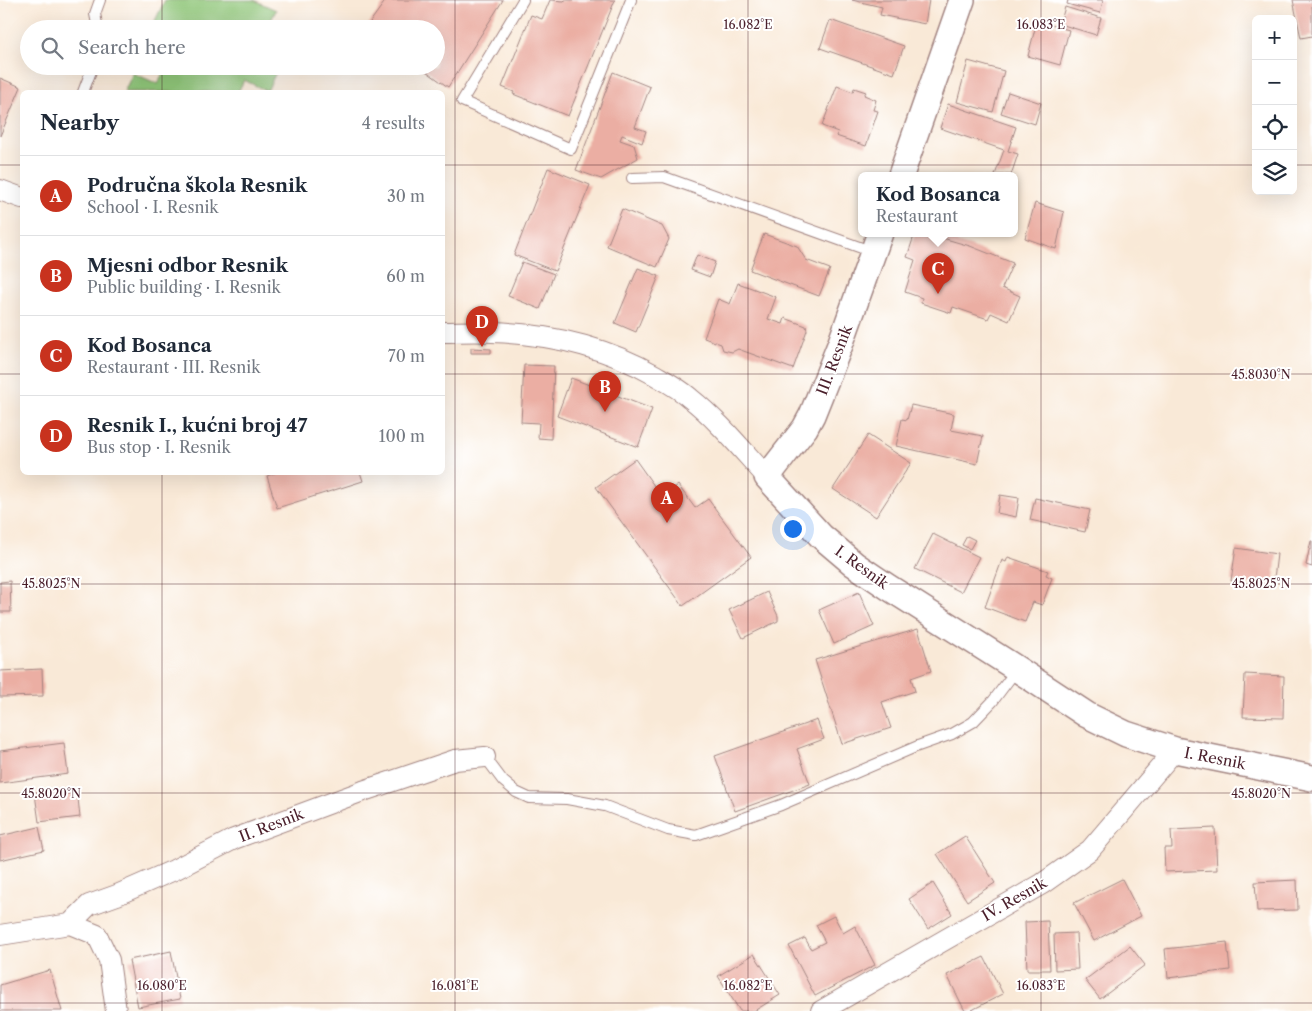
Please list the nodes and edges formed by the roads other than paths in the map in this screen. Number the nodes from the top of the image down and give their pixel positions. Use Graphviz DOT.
graph roads {
  1 [pos="100,0"];
  2 [pos="523,0"];
  3 [pos="631,0"];
  4 [pos="962,0"];
  5 [pos="96,20"];
  6 [pos="90,75"];
  7 [pos="84,90"];
  8 [pos="901,172"];
  9 [pos="632,178"];
  10 [pos="0,190"];
  11 [pos="20,197"];
  12 [pos="858,236"];
  13 [pos="860,237"];
  14 [pos="877,242"];
  15 [pos="445,332"];
  16 [pos="767,476"];
  17 [pos="1017,669"];
  18 [pos="1174,750"];
  19 [pos="486,757"];
  20 [pos="1312,778"];
  21 [pos="70,924"];
  22 [pos="0,935"];
  23 [pos="116,1011"];
  24 [pos="822,1011"];
  1 -- 5 [label="lane"];
  2 -- 3 [label="lane"];
  4 -- 8 [label="street"];
  6 -- 7 [label="lane"];
  9 -- 12 [label="lane"];
  10 -- 11 [label="street"];
  13 -- 14 [label="lane"];
  14 -- 16 [label="street, III. Resnik"];
  15 -- 16 [label="street, I. Resnik"];
  16 -- 17 [label="street, I. Resnik"];
  17 -- 18 [label="street, I. Resnik"];
  17 -- 19 [label="lane"];
  18 -- 20 [label="street, I. Resnik"];
  18 -- 24 [label="street, IV. Resnik"];
  19 -- 21 [label="street, II. Resnik"];
  21 -- 22 [label="street"];
  21 -- 23 [label="street"];
}
